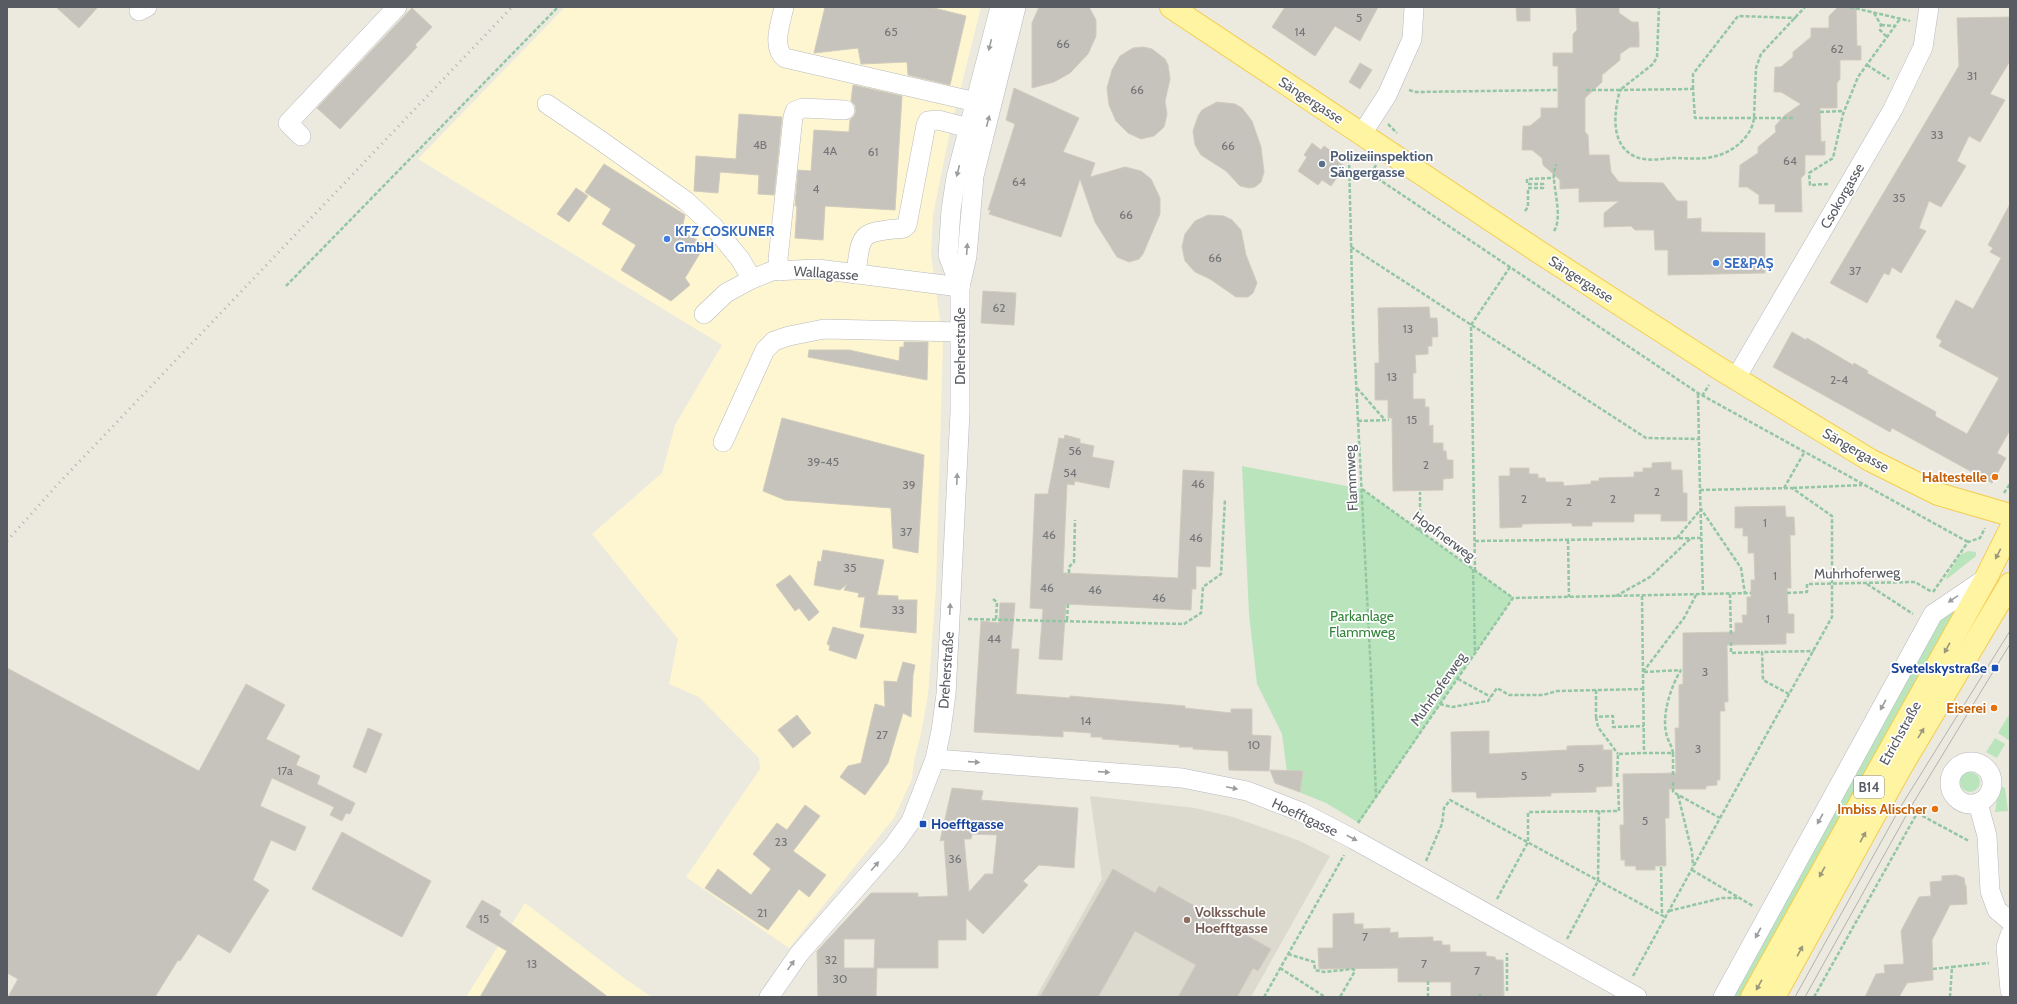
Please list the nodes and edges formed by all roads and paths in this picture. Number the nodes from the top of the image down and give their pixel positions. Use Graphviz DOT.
graph roads {
  1 [pos="397,7"];
  2 [pos="558,7"];
  3 [pos="784,7"];
  4 [pos="1000,7"];
  5 [pos="1016,7"];
  6 [pos="1171,7"];
  7 [pos="1414,7"];
  8 [pos="1659,7"];
  9 [pos="1805,7"];
  10 [pos="1850,7"];
  11 [pos="1929,7"];
  12 [pos="1874,12"];
  13 [pos="1796,18"];
  14 [pos="1900,19"];
  15 [pos="1910,21"];
  16 [pos="1881,25"];
  17 [pos="1895,26"];
  18 [pos="1887,37"];
  19 [pos="1867,65"];
  20 [pos="1891,81"];
  21 [pos="1693,89"];
  22 [pos="1558,90"];
  23 [pos="1586,90"];
  24 [pos="1620,90"];
  25 [pos="1413,91"];
  26 [pos="976,102"];
  27 [pos="546,104"];
  28 [pos="845,110"];
  29 [pos="1844,111"];
  30 [pos="1820,112"];
  31 [pos="1754,117"];
  32 [pos="1793,118"];
  33 [pos="969,128"];
  34 [pos="1362,134"];
  35 [pos="301,136"];
  36 [pos="1349,159"];
  37 [pos="1556,164"];
  38 [pos="1371,174"];
  39 [pos="1554,178"];
  40 [pos="1832,184"];
  41 [pos="1525,211"];
  42 [pos="1554,230"];
  43 [pos="1351,247"];
  44 [pos="1510,267"];
  45 [pos="780,270"];
  46 [pos="856,274"];
  47 [pos="752,279"];
  48 [pos="286,286"];
  49 [pos="960,287"];
  50 [pos="704,314"];
  51 [pos="1471,325"];
  52 [pos="960,332"];
  53 [pos="1736,378"];
  54 [pos="1709,384"];
  55 [pos="1356,388"];
  56 [pos="1698,393"];
  57 [pos="1702,396"];
  58 [pos="1358,421"];
  59 [pos="1699,439"];
  60 [pos="723,442"];
  61 [pos="1804,453"];
  62 [pos="1862,485"];
  63 [pos="1784,488"];
  64 [pos="1792,488"];
  65 [pos="1362,490"];
  66 [pos="1700,490"];
  67 [pos="1420,492"];
  68 [pos="1225,499"];
  69 [pos="1701,510"];
  70 [pos="2010,515"];
  71 [pos="1075,520"];
  72 [pos="2010,530"];
  73 [pos="1420,531"];
  74 [pos="1676,538"];
  75 [pos="1691,538"];
  76 [pos="1702,538"];
  77 [pos="1568,540"];
  78 [pos="1475,541"];
  79 [pos="1968,542"];
  80 [pos="1474,570"];
  81 [pos="1069,573"];
  82 [pos="1986,578"];
  83 [pos="1866,583"];
  84 [pos="1832,584"];
  85 [pos="2010,584"];
  86 [pos="1932,592"];
  87 [pos="1787,593"];
  88 [pos="1730,594"];
  89 [pos="1745,594"];
  90 [pos="1751,594"];
  91 [pos="1696,595"];
  92 [pos="1703,595"];
  93 [pos="1616,596"];
  94 [pos="1642,596"];
  95 [pos="1569,597"];
  96 [pos="1514,598"];
  97 [pos="993,599"];
  98 [pos="1068,604"];
  99 [pos="950,618"];
  100 [pos="1918,618"];
  101 [pos="996,619"];
  102 [pos="1067,620"];
  103 [pos="1731,636"];
  104 [pos="1731,642"];
  105 [pos="1814,650"];
  106 [pos="1762,652"];
  107 [pos="1475,654"];
  108 [pos="1643,672"];
  109 [pos="1458,679"];
  110 [pos="1596,690"];
  111 [pos="1644,690"];
  112 [pos="1789,694"];
  113 [pos="1491,697"];
  114 [pos="1440,704"];
  115 [pos="1596,716"];
  116 [pos="1644,726"];
  117 [pos="1644,753"];
  118 [pos="1673,753"];
  119 [pos="1618,754"];
  120 [pos="935,759"];
  121 [pos="1617,777"];
  122 [pos="1673,777"];
  123 [pos="1673,782"];
  124 [pos="1618,783"];
  125 [pos="1678,795"];
  126 [pos="1376,796"];
  127 [pos="1978,803"];
  128 [pos="1599,811"];
  129 [pos="1720,818"];
  130 [pos="1353,839"];
  131 [pos="1528,842"];
  132 [pos="1973,844"];
  133 [pos="1425,862"];
  134 [pos="1661,867"];
  135 [pos="1692,868"];
  136 [pos="1598,881"];
  137 [pos="1741,898"];
  138 [pos="1495,902"];
  139 [pos="1756,907"];
  140 [pos="1669,911"];
  141 [pos="1662,915"];
  142 [pos="1665,917"];
  143 [pos="2010,921"];
  144 [pos="2010,935"];
  145 [pos="1566,942"];
  146 [pos="1507,953"];
  147 [pos="1288,954"];
  148 [pos="1989,963"];
  149 [pos="1952,967"];
  150 [pos="1280,968"];
  151 [pos="1933,969"];
  152 [pos="1631,978"];
  153 [pos="1428,979"];
  154 [pos="2010,990"];
  155 [pos="1507,992"];
  156 [pos="769,997"];
  157 [pos="1264,997"];
  158 [pos="1325,997"];
  159 [pos="1340,997"];
  160 [pos="1428,997"];
  161 [pos="1637,997"];
  162 [pos="1723,997"];
  163 [pos="1752,997"];
  164 [pos="1774,997"];
  165 [pos="1814,997"];
  166 [pos="1950,997"];
  1 -- 35 [label="street"];
  2 -- 48 [label="path"];
  3 -- 26 [label="street"];
  4 -- 26 [label="street, Dreherstraße, one-way"];
  49 -- 5 [label="street, Dreherstraße, one-way"];
  6 -- 34 [label="main road, Sängergasse"];
  7 -- 34 [label="street"];
  8 -- 24 [label="path"];
  9 -- 13 [label="path"];
  10 -- 12 [label="path"];
  11 -- 53 [label="street, Csokorgasse"];
  12 -- 14 [label="path"];
  12 -- 16 [label="path"];
  13 -- 21 [label="path"];
  13 -- 31 [label="path"];
  14 -- 15 [label="path"];
  14 -- 17 [label="path"];
  16 -- 17 [label="path"];
  16 -- 18 [label="path"];
  17 -- 18 [label="path"];
  18 -- 19 [label="path"];
  19 -- 20 [label="path"];
  19 -- 29 [label="path"];
  21 -- 24 [label="path"];
  21 -- 31 [label="path"];
  22 -- 25 [label="path"];
  23 -- 24 [label="path"];
  24 -- 31 [label="path"];
  26 -- 33 [label="street, Dreherstraße"];
  27 -- 47 [label="street"];
  28 -- 45 [label="street"];
  29 -- 30 [label="path"];
  29 -- 40 [label="path"];
  31 -- 32 [label="path"];
  33 -- 46 [label="street"];
  33 -- 49 [label="street, Dreherstraße, one-way"];
  34 -- 53 [label="main road, Sängergasse"];
  36 -- 43 [label="path, Flammweg"];
  37 -- 39 [label="path"];
  38 -- 44 [label="path"];
  39 -- 41 [label="path"];
  39 -- 42 [label="path"];
  43 -- 51 [label="path"];
  43 -- 55 [label="path, Flammweg"];
  44 -- 51 [label="path"];
  44 -- 56 [label="path"];
  45 -- 46 [label="street, Wallagasse"];
  45 -- 47 [label="street, Wallagasse"];
  46 -- 49 [label="street, Wallagasse"];
  47 -- 50 [label="street, Wallagasse"];
  49 -- 52 [label="street, Dreherstraße"];
  51 -- 59 [label="path"];
  51 -- 78 [label="path"];
  52 -- 60 [label="street"];
  99 -- 52 [label="street, Dreherstraße, one-way"];
  53 -- 70 [label="main road, Sängergasse"];
  54 -- 57 [label="path"];
  55 -- 58 [label="path, Flammweg"];
  55 -- 58 [label="path"];
  56 -- 57 [label="path"];
  56 -- 59 [label="path"];
  57 -- 61 [label="path"];
  58 -- 65 [label="path, Flammweg"];
  59 -- 66 [label="path"];
  61 -- 62 [label="path"];
  61 -- 63 [label="path"];
  62 -- 64 [label="path"];
  62 -- 79 [label="path"];
  63 -- 64 [label="path"];
  63 -- 66 [label="path"];
  64 -- 84 [label="path"];
  65 -- 73 [label="path, Hopfnerweg"];
  65 -- 126 [label="path, Flammweg"];
  66 -- 69 [label="path"];
  67 -- 73 [label="path"];
  68 -- 102 [label="path"];
  69 -- 74 [label="path"];
  69 -- 76 [label="path"];
  69 -- 89 [label="path"];
  71 -- 81 [label="path"];
  72 -- 82 [label="main road, Etrichstraße / B14, one-way"];
  73 -- 80 [label="path, Hopfnerweg"];
  74 -- 75 [label="path"];
  74 -- 77 [label="path"];
  75 -- 76 [label="path"];
  75 -- 93 [label="path"];
  76 -- 92 [label="path"];
  77 -- 78 [label="path"];
  77 -- 95 [label="path"];
  78 -- 80 [label="path"];
  80 -- 96 [label="path, Hopfnerweg"];
  80 -- 107 [label="path"];
  82 -- 162 [label="street, one-way"];
  82 -- 163 [label="main road, Etrichstraße / B14, one-way"];
  83 -- 84 [label="path, Muhrhoferweg"];
  83 -- 86 [label="path, Muhrhoferweg"];
  83 -- 100 [label="path"];
  84 -- 87 [label="path, Muhrhoferweg"];
  84 -- 105 [label="path"];
  164 -- 85 [label="main road, Etrichstraße / B14, one-way"];
  88 -- 89 [label="path"];
  88 -- 92 [label="path"];
  88 -- 103 [label="path"];
  89 -- 90 [label="path"];
  91 -- 92 [label="path"];
  91 -- 94 [label="path"];
  91 -- 108 [label="path"];
  93 -- 94 [label="path"];
  93 -- 95 [label="path"];
  94 -- 108 [label="path"];
  95 -- 96 [label="path"];
  96 -- 107 [label="path, Muhrhoferweg"];
  97 -- 101 [label="path"];
  98 -- 102 [label="path"];
  99 -- 101 [label="path"];
  99 -- 120 [label="street, Dreherstraße"];
  101 -- 102 [label="path"];
  104 -- 106 [label="path"];
  105 -- 106 [label="path"];
  105 -- 112 [label="path"];
  106 -- 112 [label="path"];
  107 -- 109 [label="path, Muhrhoferweg"];
  108 -- 111 [label="path"];
  108 -- 118 [label="path"];
  109 -- 113 [label="path"];
  109 -- 114 [label="path, Muhrhoferweg"];
  110 -- 111 [label="path"];
  110 -- 113 [label="path"];
  110 -- 115 [label="path"];
  111 -- 116 [label="path"];
  112 -- 129 [label="path"];
  113 -- 114 [label="path"];
  114 -- 126 [label="path, Muhrhoferweg"];
  115 -- 116 [label="path"];
  115 -- 119 [label="path"];
  116 -- 117 [label="path"];
  117 -- 118 [label="path"];
  117 -- 119 [label="path"];
  118 -- 122 [label="path"];
  119 -- 121 [label="path"];
  120 -- 130 [label="street, Hoefftgasse, one-way"];
  156 -- 120 [label="street, Dreherstraße, one-way"];
  123 -- 125 [label="path"];
  124 -- 128 [label="path"];
  125 -- 129 [label="path"];
  125 -- 135 [label="path"];
  126 -- 130 [label="path, Muhrhoferweg"];
  127 -- 143 [label="street"];
  128 -- 131 [label="path"];
  128 -- 136 [label="path"];
  129 -- 135 [label="path"];
  130 -- 147 [label="path, Muhrhoferweg"];
  130 -- 161 [label="street, Hoefftgasse"];
  131 -- 133 [label="path"];
  131 -- 136 [label="path"];
  131 -- 138 [label="path"];
  132 -- 165 [label="path"];
  134 -- 141 [label="path"];
  135 -- 137 [label="path"];
  135 -- 140 [label="path"];
  136 -- 141 [label="path"];
  136 -- 145 [label="path"];
  137 -- 139 [label="path"];
  137 -- 140 [label="path"];
  140 -- 142 [label="path"];
  141 -- 142 [label="path"];
  142 -- 152 [label="path"];
  144 -- 154 [label="street"];
  146 -- 155 [label="path"];
  147 -- 150 [label="path, Muhrhoferweg"];
  147 -- 159 [label="path"];
  148 -- 149 [label="path"];
  149 -- 151 [label="path"];
  149 -- 166 [label="path"];
  150 -- 157 [label="path, Muhrhoferweg"];
  150 -- 158 [label="path"];
  153 -- 160 [label="path"];
}
